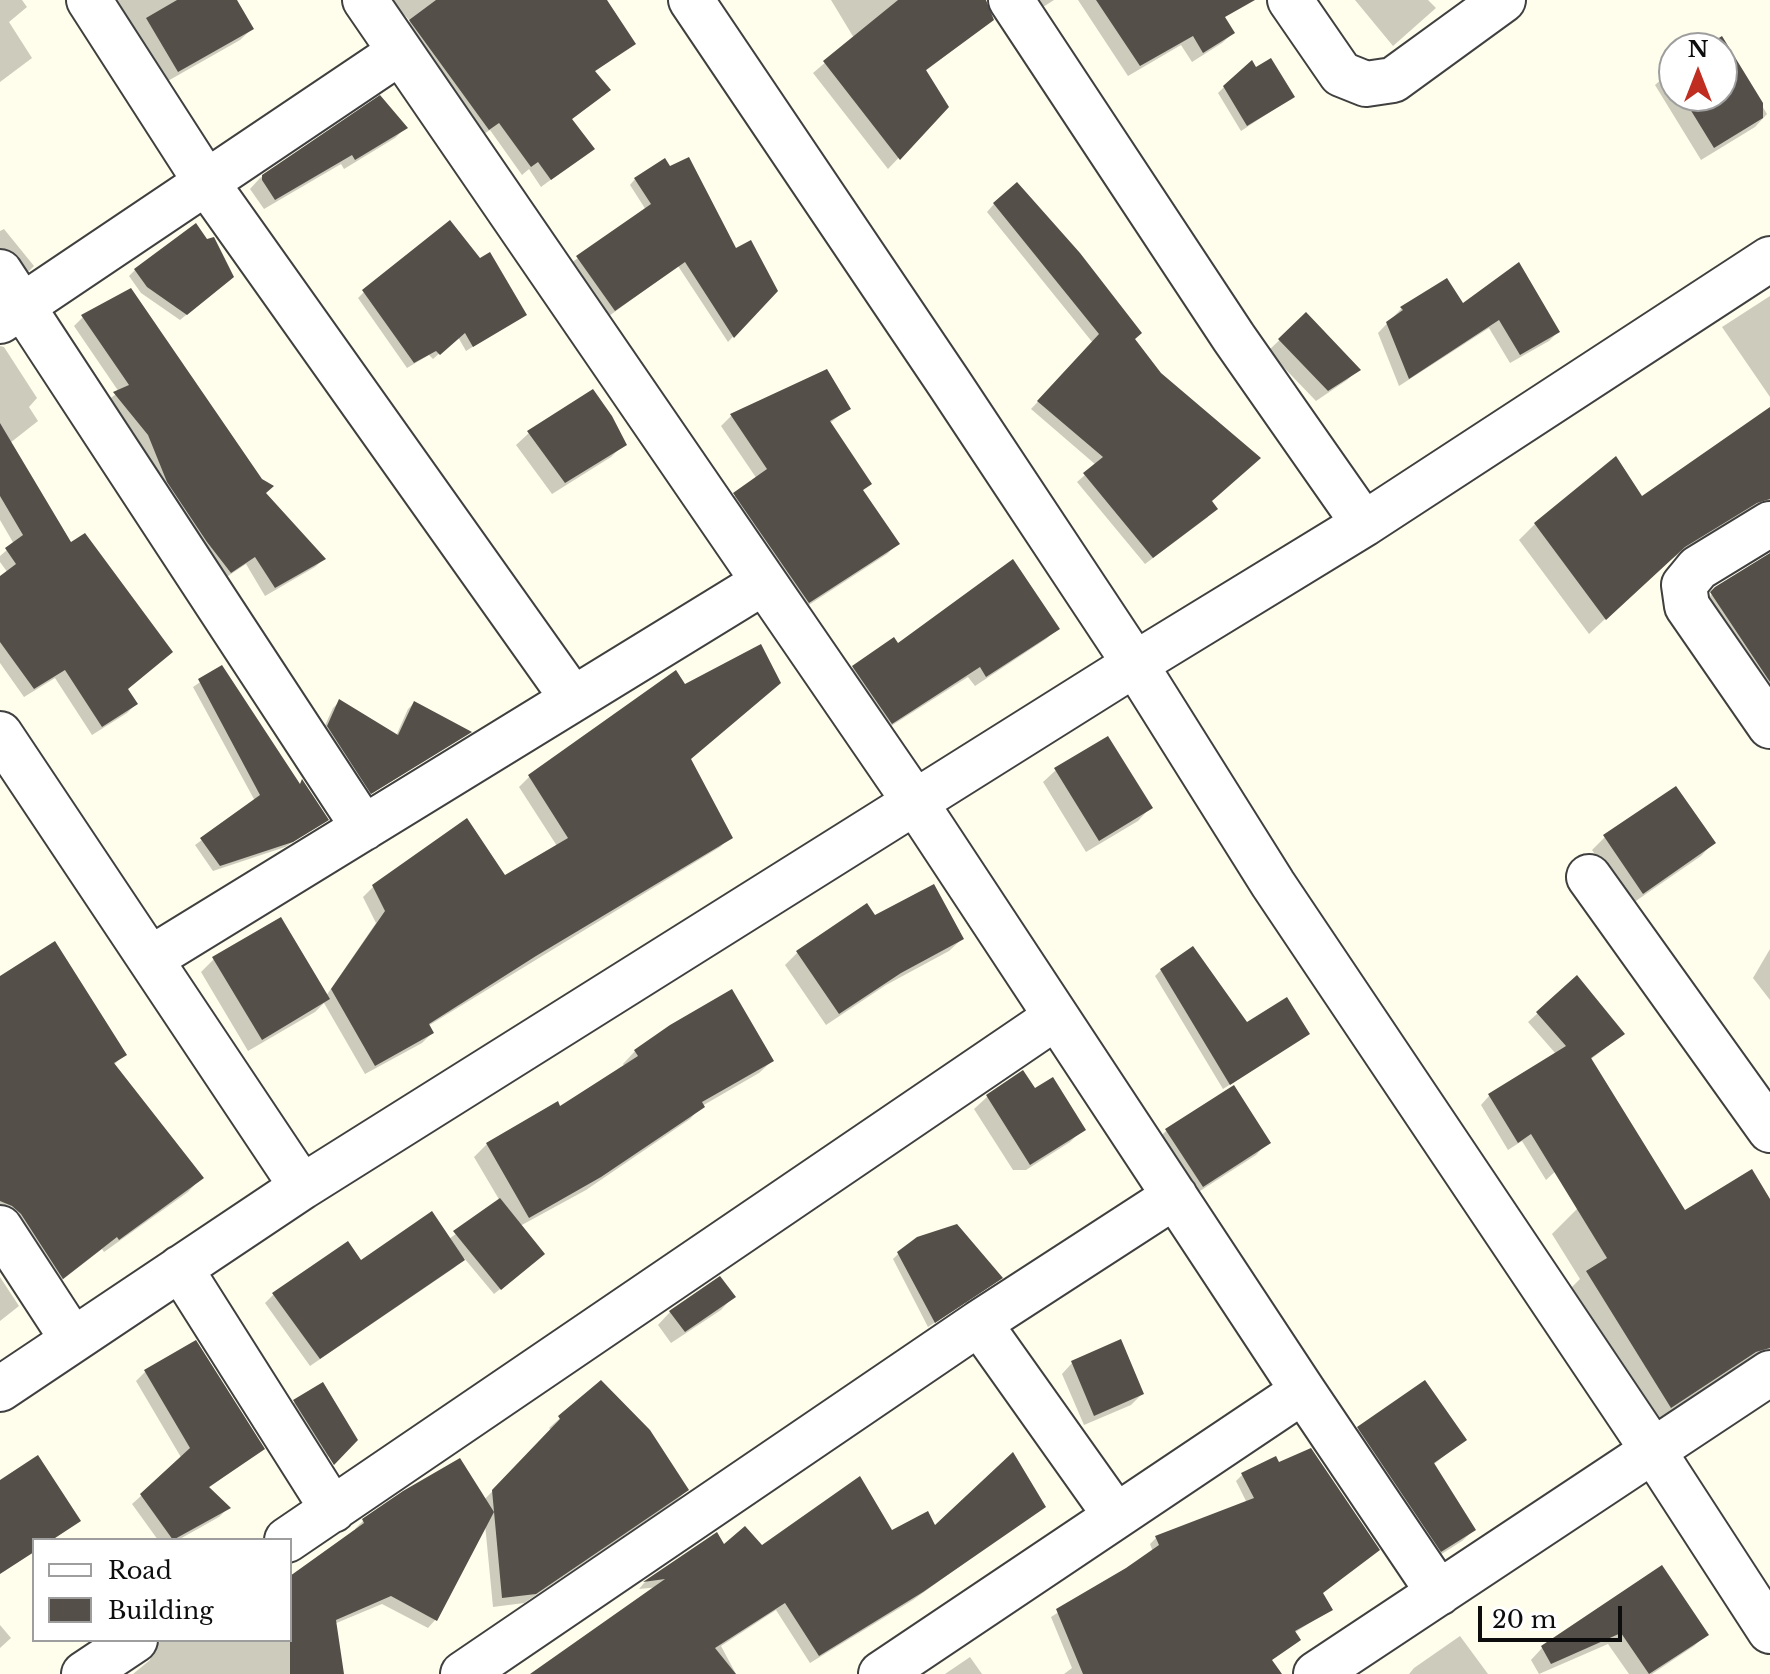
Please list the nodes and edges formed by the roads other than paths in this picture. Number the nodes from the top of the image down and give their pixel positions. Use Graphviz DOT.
graph roads {
  1 [pos="89,0"];
  2 [pos="365,0"];
  3 [pos="691,0"];
  4 [pos="1011,0"];
  5 [pos="1290,0"];
  6 [pos="1503,0"];
  7 [pos="400,52"];
  8 [pos="206,182"];
  9 [pos="1770,259"];
  10 [pos="7,300"];
  11 [pos="1364,524"];
  12 [pos="1770,524"];
  13 [pos="764,582"];
  14 [pos="1135,664"];
  15 [pos="573,699"];
  16 [pos="1770,726"];
  17 [pos="0,734"];
  18 [pos="915,802"];
  19 [pos="364,828"];
  20 [pos="1589,877"];
  21 [pos="150,959"];
  22 [pos="1056,1017"];
  23 [pos="1770,1130"];
  24 [pos="302,1187"];
  25 [pos="1175,1196"];
  26 [pos="0,1228"];
  27 [pos="180,1268"];
  28 [pos="979,1323"];
  29 [pos="73,1340"];
  30 [pos="1770,1373"];
  31 [pos="0,1389"];
  32 [pos="1303,1391"];
  33 [pos="1652,1449"];
  34 [pos="333,1510"];
  35 [pos="1116,1516"];
  36 [pos="290,1538"];
  37 [pos="1439,1593"];
  38 [pos="1770,1631"];
  39 [pos="132,1642"];
  40 [pos="84,1674"];
  41 [pos="463,1674"];
  42 [pos="881,1674"];
  43 [pos="1316,1674"];
  1 -- 8 [label="street"];
  2 -- 7 [label="street"];
  3 -- 14 [label="street"];
  4 -- 11 [label="street"];
  5 -- 6 [label="street"];
  7 -- 8 [label="street"];
  7 -- 13 [label="street"];
  8 -- 10 [label="street"];
  8 -- 15 [label="street"];
  9 -- 11 [label="street"];
  10 -- 19 [label="street"];
  11 -- 14 [label="street"];
  12 -- 16 [label="street"];
  13 -- 15 [label="street"];
  13 -- 18 [label="street"];
  14 -- 18 [label="street"];
  14 -- 33 [label="street"];
  15 -- 19 [label="street"];
  17 -- 21 [label="street"];
  18 -- 22 [label="street"];
  18 -- 24 [label="street"];
  19 -- 21 [label="street"];
  20 -- 23 [label="street"];
  21 -- 24 [label="street"];
  22 -- 25 [label="street"];
  22 -- 34 [label="street"];
  24 -- 27 [label="street"];
  25 -- 28 [label="street"];
  25 -- 32 [label="street"];
  26 -- 29 [label="street"];
  27 -- 29 [label="street"];
  27 -- 34 [label="street"];
  28 -- 35 [label="street"];
  28 -- 41 [label="street"];
  29 -- 31 [label="street"];
  30 -- 33 [label="street"];
  32 -- 35 [label="street"];
  32 -- 37 [label="street"];
  33 -- 37 [label="street"];
  33 -- 38 [label="street"];
  34 -- 36 [label="street"];
  35 -- 42 [label="street"];
  37 -- 43 [label="street"];
  39 -- 40 [label="street"];
}
